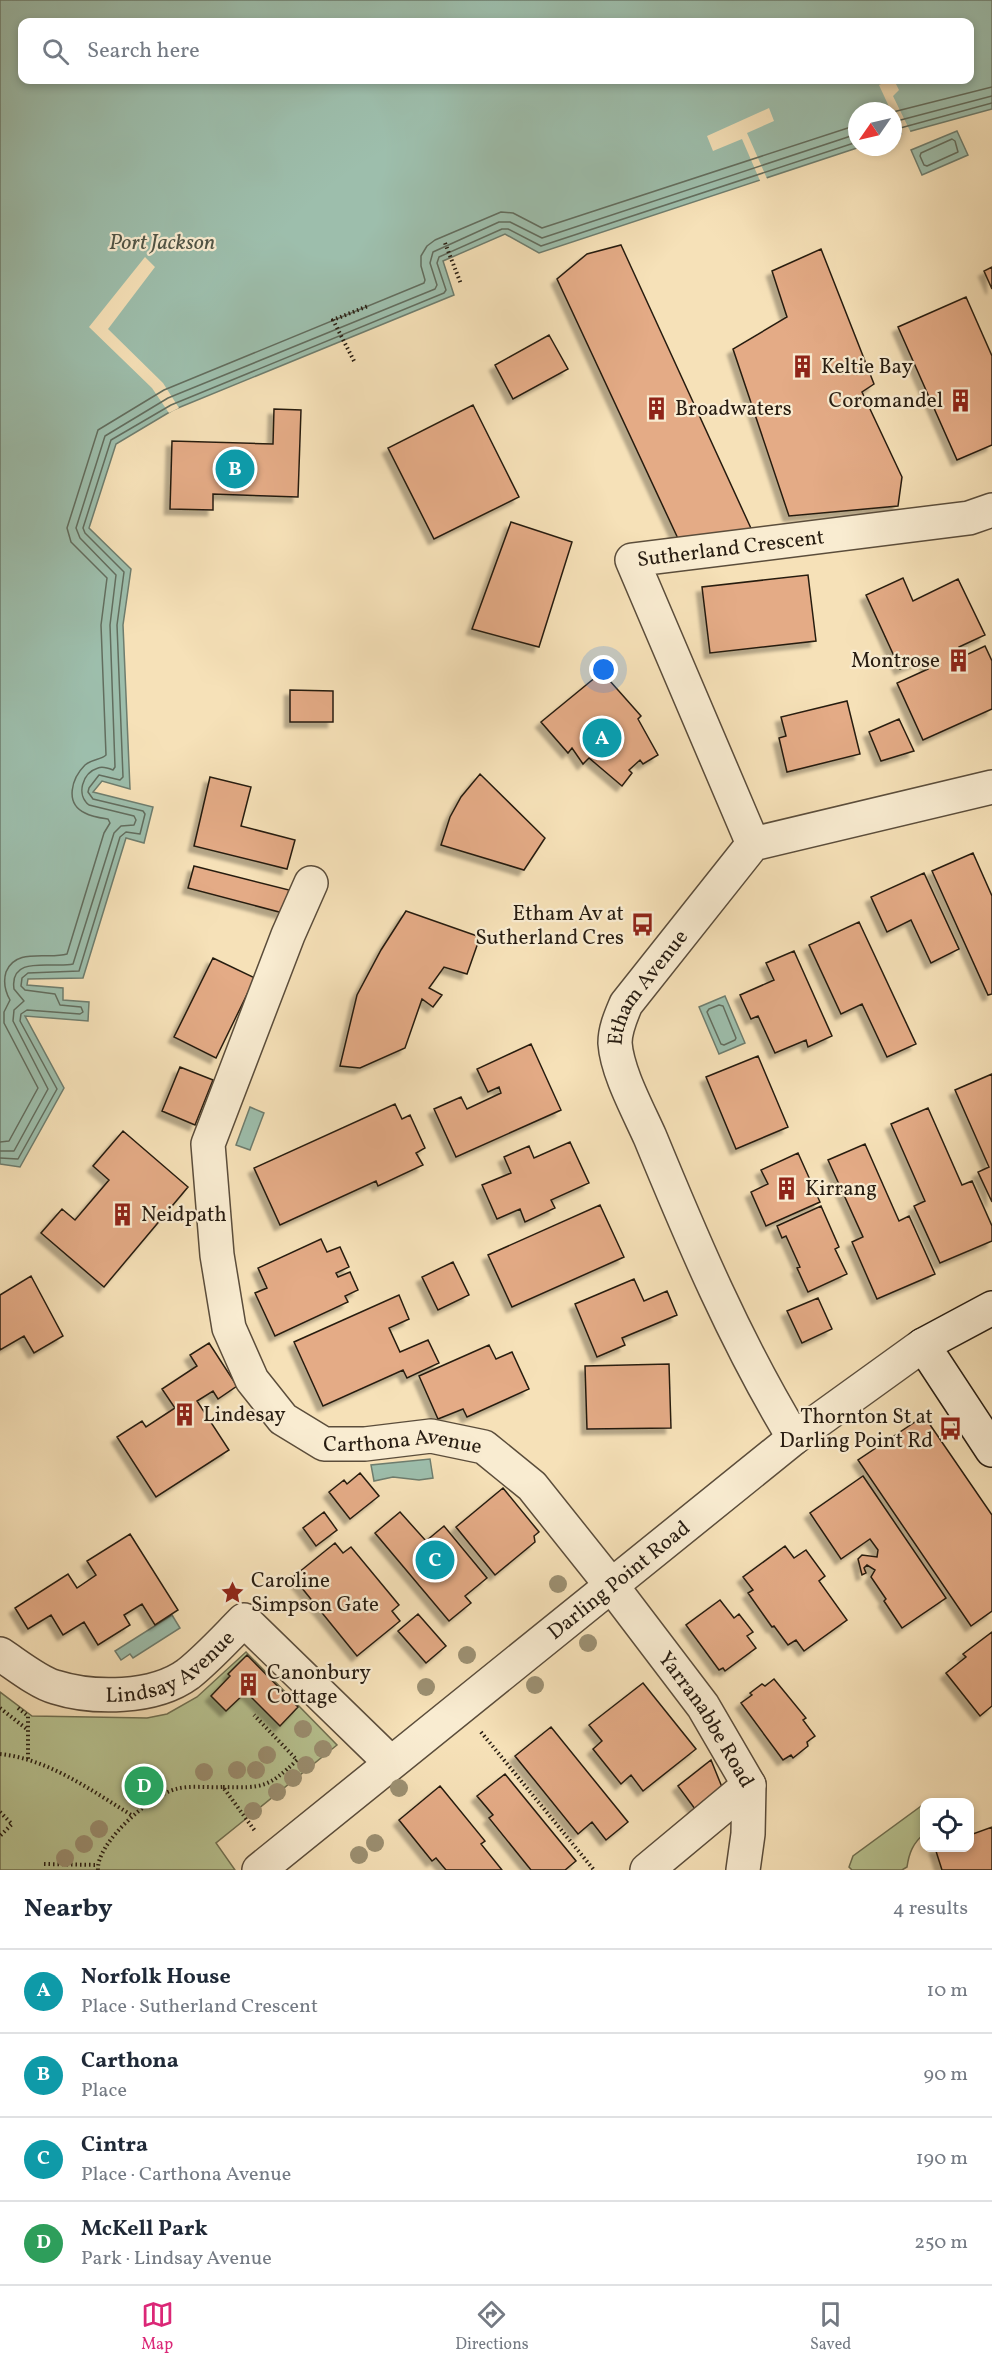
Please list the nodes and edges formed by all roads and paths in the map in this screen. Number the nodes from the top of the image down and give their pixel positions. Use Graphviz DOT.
graph roads {
  1 [pos="445,243"];
  2 [pos="461,284"];
  3 [pos="368,306"];
  4 [pos="354,361"];
  5 [pos="992,510"];
  6 [pos="992,787"];
  7 [pos="753,844"];
  8 [pos="311,883"];
  9 [pos="992,1308"];
  10 [pos="923,1345"];
  11 [pos="794,1438"];
  12 [pos="992,1450"];
  13 [pos="611,1585"];
  14 [pos="0,1654"];
  15 [pos="0,1708"];
  16 [pos="254,1715"];
  17 [pos="28,1716"];
  18 [pos="28,1730"];
  19 [pos="481,1732"];
  20 [pos="0,1754"];
  21 [pos="28,1759"];
  22 [pos="390,1762"];
  23 [pos="750,1785"];
  24 [pos="223,1787"];
  25 [pos="0,1812"];
  26 [pos="547,1814"];
  27 [pos="133,1816"];
  28 [pos="541,1818"];
  29 [pos="0,1836"];
  30 [pos="44,1864"];
  31 [pos="267,1864"];
  32 [pos="98,1868"];
  33 [pos="594,1870"];
  34 [pos="647,1870"];
  35 [pos="743,1870"];
  1 -- 2 [label="path"];
  3 -- 4 [label="path"];
  5 -- 7 [label="street, Sutherland Crescent"];
  6 -- 7 [label="street"];
  7 -- 11 [label="street, Etham Avenue"];
  8 -- 13 [label="street, Carthona Avenue"];
  9 -- 10 [label="street, Darling Point Road"];
  10 -- 11 [label="street, Darling Point Road"];
  10 -- 12 [label="street"];
  11 -- 13 [label="street, Darling Point Road"];
  13 -- 22 [label="street, Darling Point Road"];
  13 -- 23 [label="street, Yarranabbe Road"];
  14 -- 22 [label="street, Lindsay Avenue"];
  15 -- 18 [label="path"];
  16 -- 24 [label="path"];
  17 -- 18 [label="path"];
  18 -- 21 [label="path"];
  19 -- 26 [label="path"];
  20 -- 21 [label="path"];
  21 -- 27 [label="path"];
  22 -- 31 [label="street, Darling Point Road"];
  23 -- 34 [label="street"];
  23 -- 35 [label="street, Yarranabbe Road"];
  24 -- 27 [label="path"];
  24 -- 31 [label="path"];
  25 -- 29 [label="path"];
  26 -- 28 [label="path"];
  26 -- 33 [label="path"];
  27 -- 32 [label="path"];
  30 -- 32 [label="path"];
}
